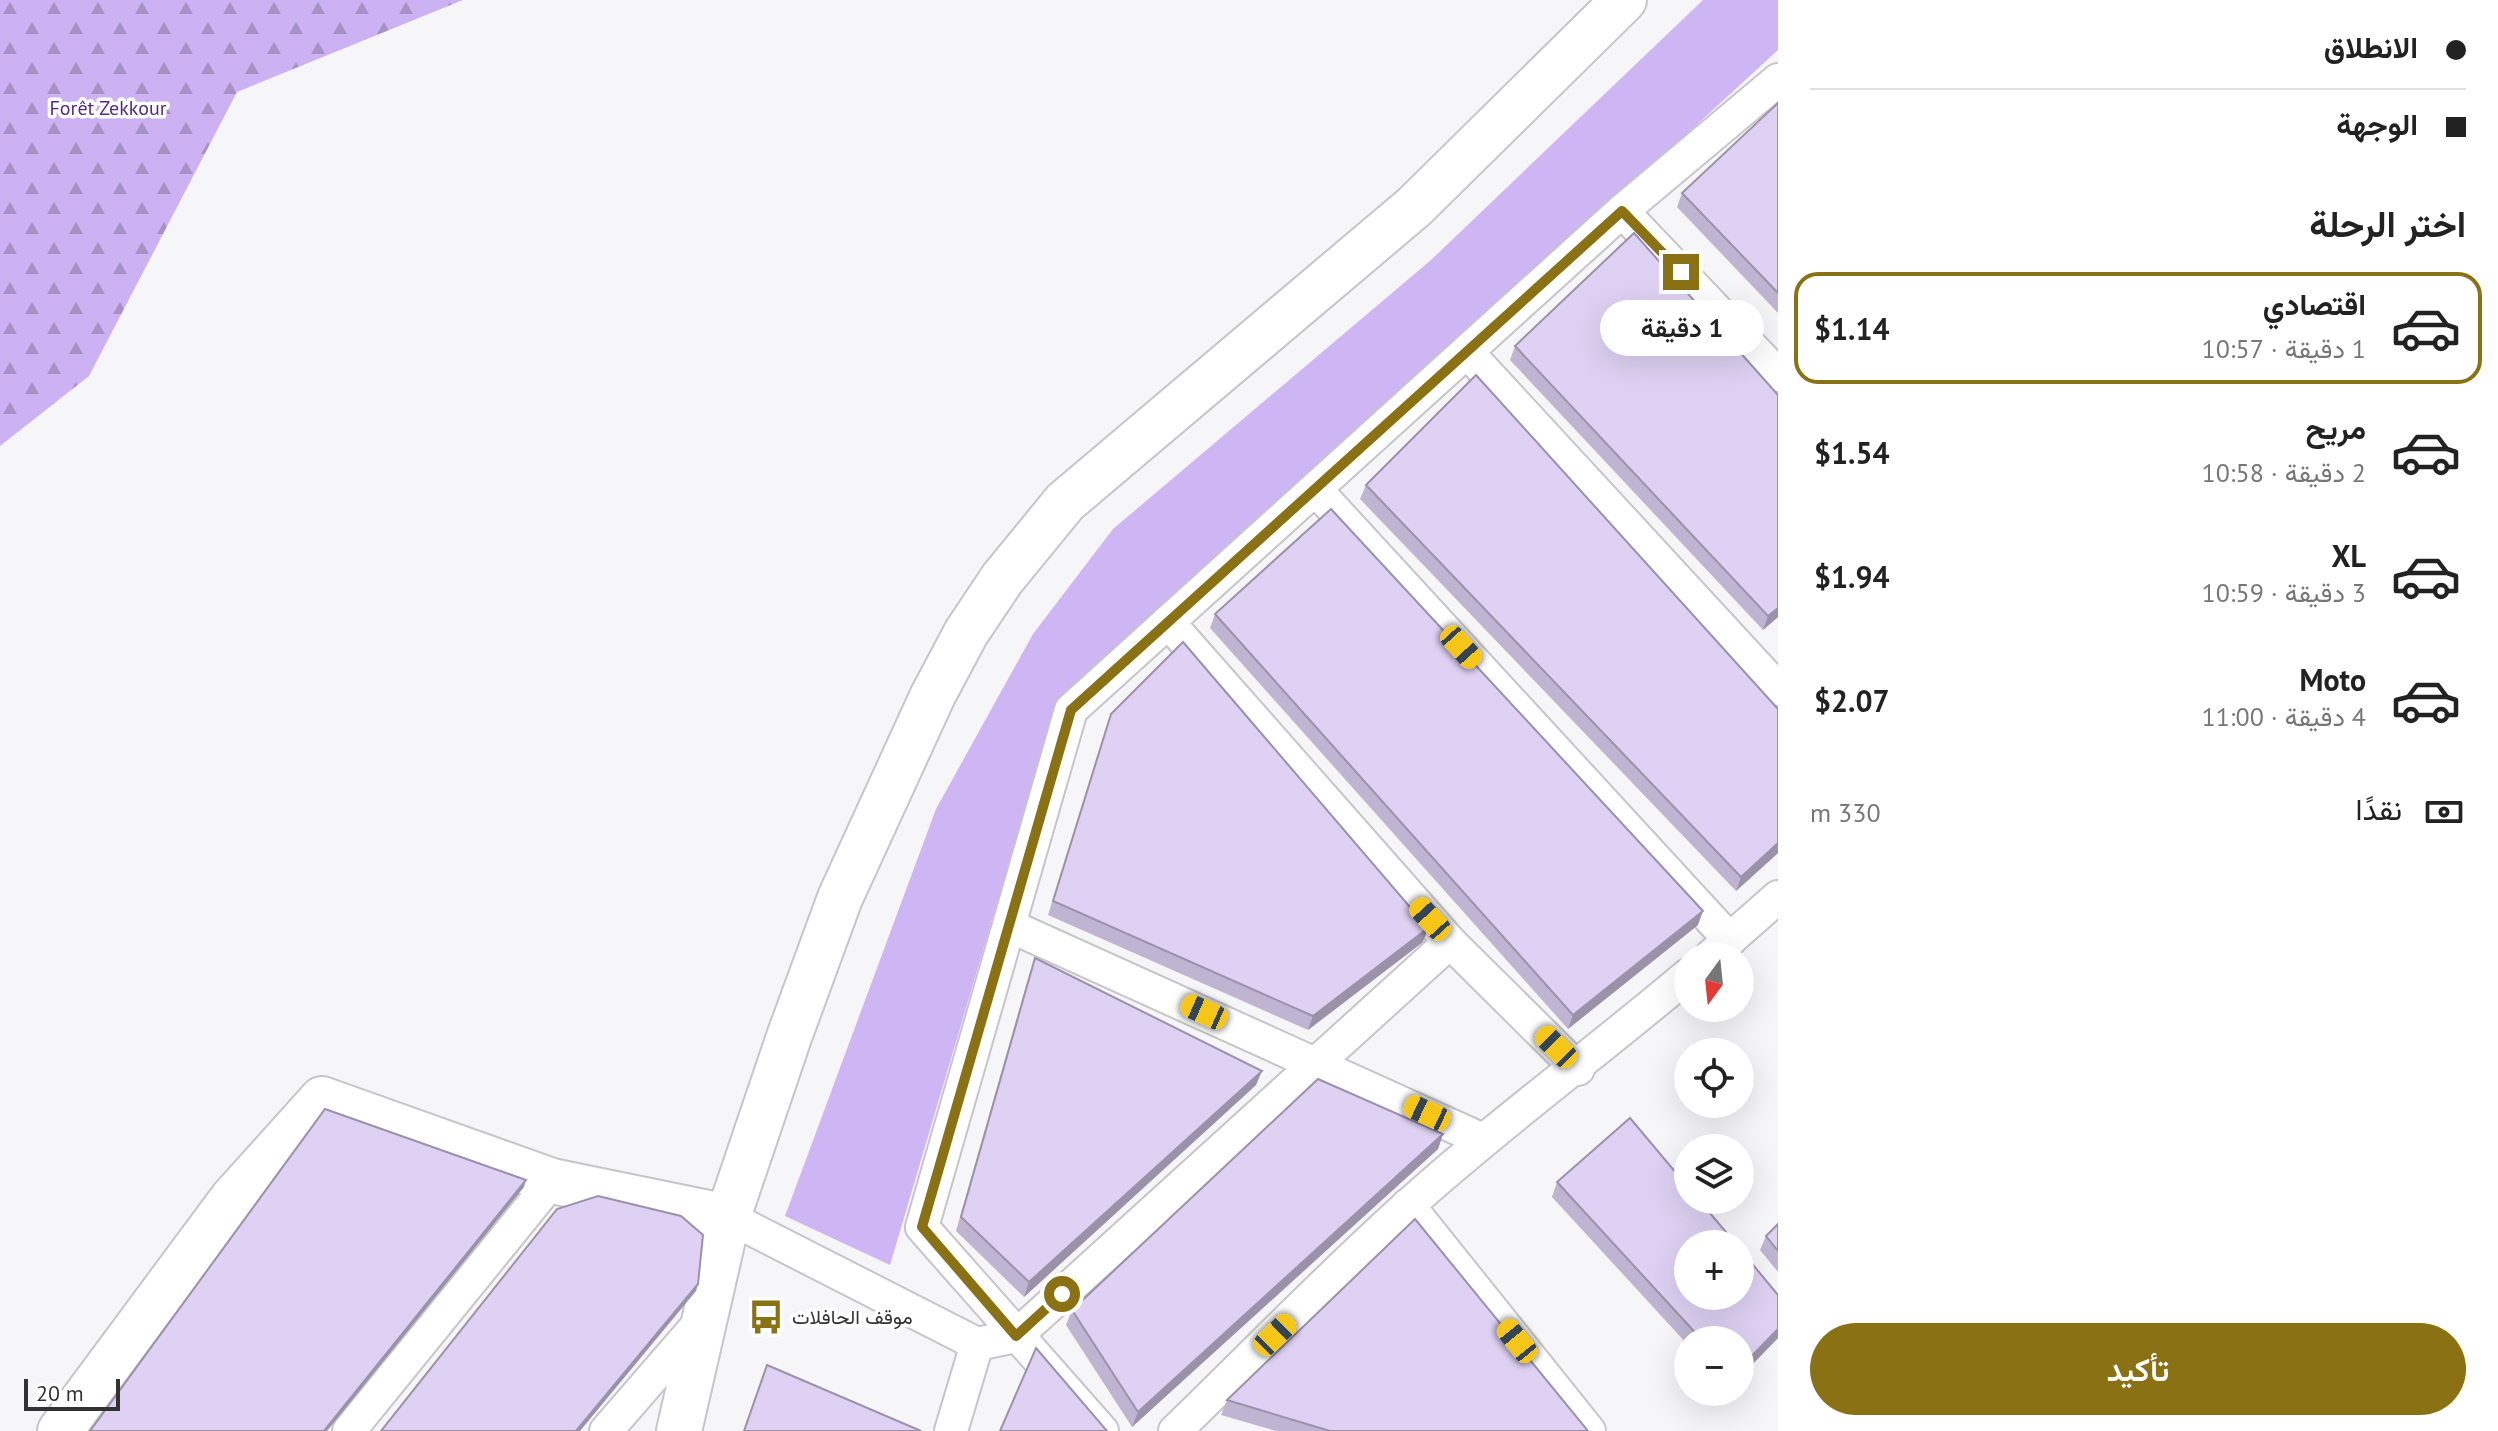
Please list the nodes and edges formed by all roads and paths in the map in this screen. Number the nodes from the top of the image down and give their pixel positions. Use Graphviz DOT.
graph roads {
  1 [pos="1624,0"];
  2 [pos="1778,80"];
  3 [pos="1622,211"];
  4 [pos="1468,353"];
  5 [pos="1778,375"];
  6 [pos="1316,490"];
  7 [pos="1168,622"];
  8 [pos="1772,668"];
  9 [pos="1778,897"];
  10 [pos="1010,926"];
  11 [pos="1450,942"];
  12 [pos="1715,942"];
  13 [pos="1727,942"];
  14 [pos="1674,987"];
  15 [pos="1315,1061"];
  16 [pos="1578,1069"];
  17 [pos="1483,1140"];
  18 [pos="552,1181"];
  19 [pos="1408,1205"];
  20 [pos="728,1217"];
  21 [pos="708,1314"];
  22 [pos="1016,1336"];
  23 [pos="977,1344"];
  24 [pos="1191,1428"];
  25 [pos="60,1431"];
  26 [pos="349,1431"];
  27 [pos="606,1431"];
  28 [pos="679,1431"];
  29 [pos="951,1431"];
  30 [pos="1102,1431"];
  31 [pos="1589,1431"];
  1 -- 20 [label="main road"];
  2 -- 3 [label="street"];
  3 -- 4 [label="street"];
  3 -- 5 [label="street"];
  4 -- 6 [label="street"];
  4 -- 8 [label="street"];
  6 -- 7 [label="street"];
  6 -- 12 [label="street"];
  7 -- 10 [label="street"];
  7 -- 11 [label="street"];
  9 -- 13 [label="street"];
  10 -- 15 [label="street"];
  10 -- 22 [label="street"];
  11 -- 15 [label="street"];
  11 -- 16 [label="street"];
  14 -- 16 [label="street"];
  15 -- 17 [label="street"];
  15 -- 22 [label="street"];
  16 -- 17 [label="street"];
  17 -- 19 [label="street"];
  18 -- 20 [label="main road"];
  18 -- 25 [label="main road"];
  18 -- 26 [label="street"];
  19 -- 24 [label="street"];
  19 -- 31 [label="street"];
  20 -- 21 [label="main road"];
  20 -- 23 [label="street"];
  21 -- 27 [label="street"];
  21 -- 28 [label="main road"];
  22 -- 23 [label="street"];
  22 -- 30 [label="street"];
  23 -- 29 [label="street"];
}
